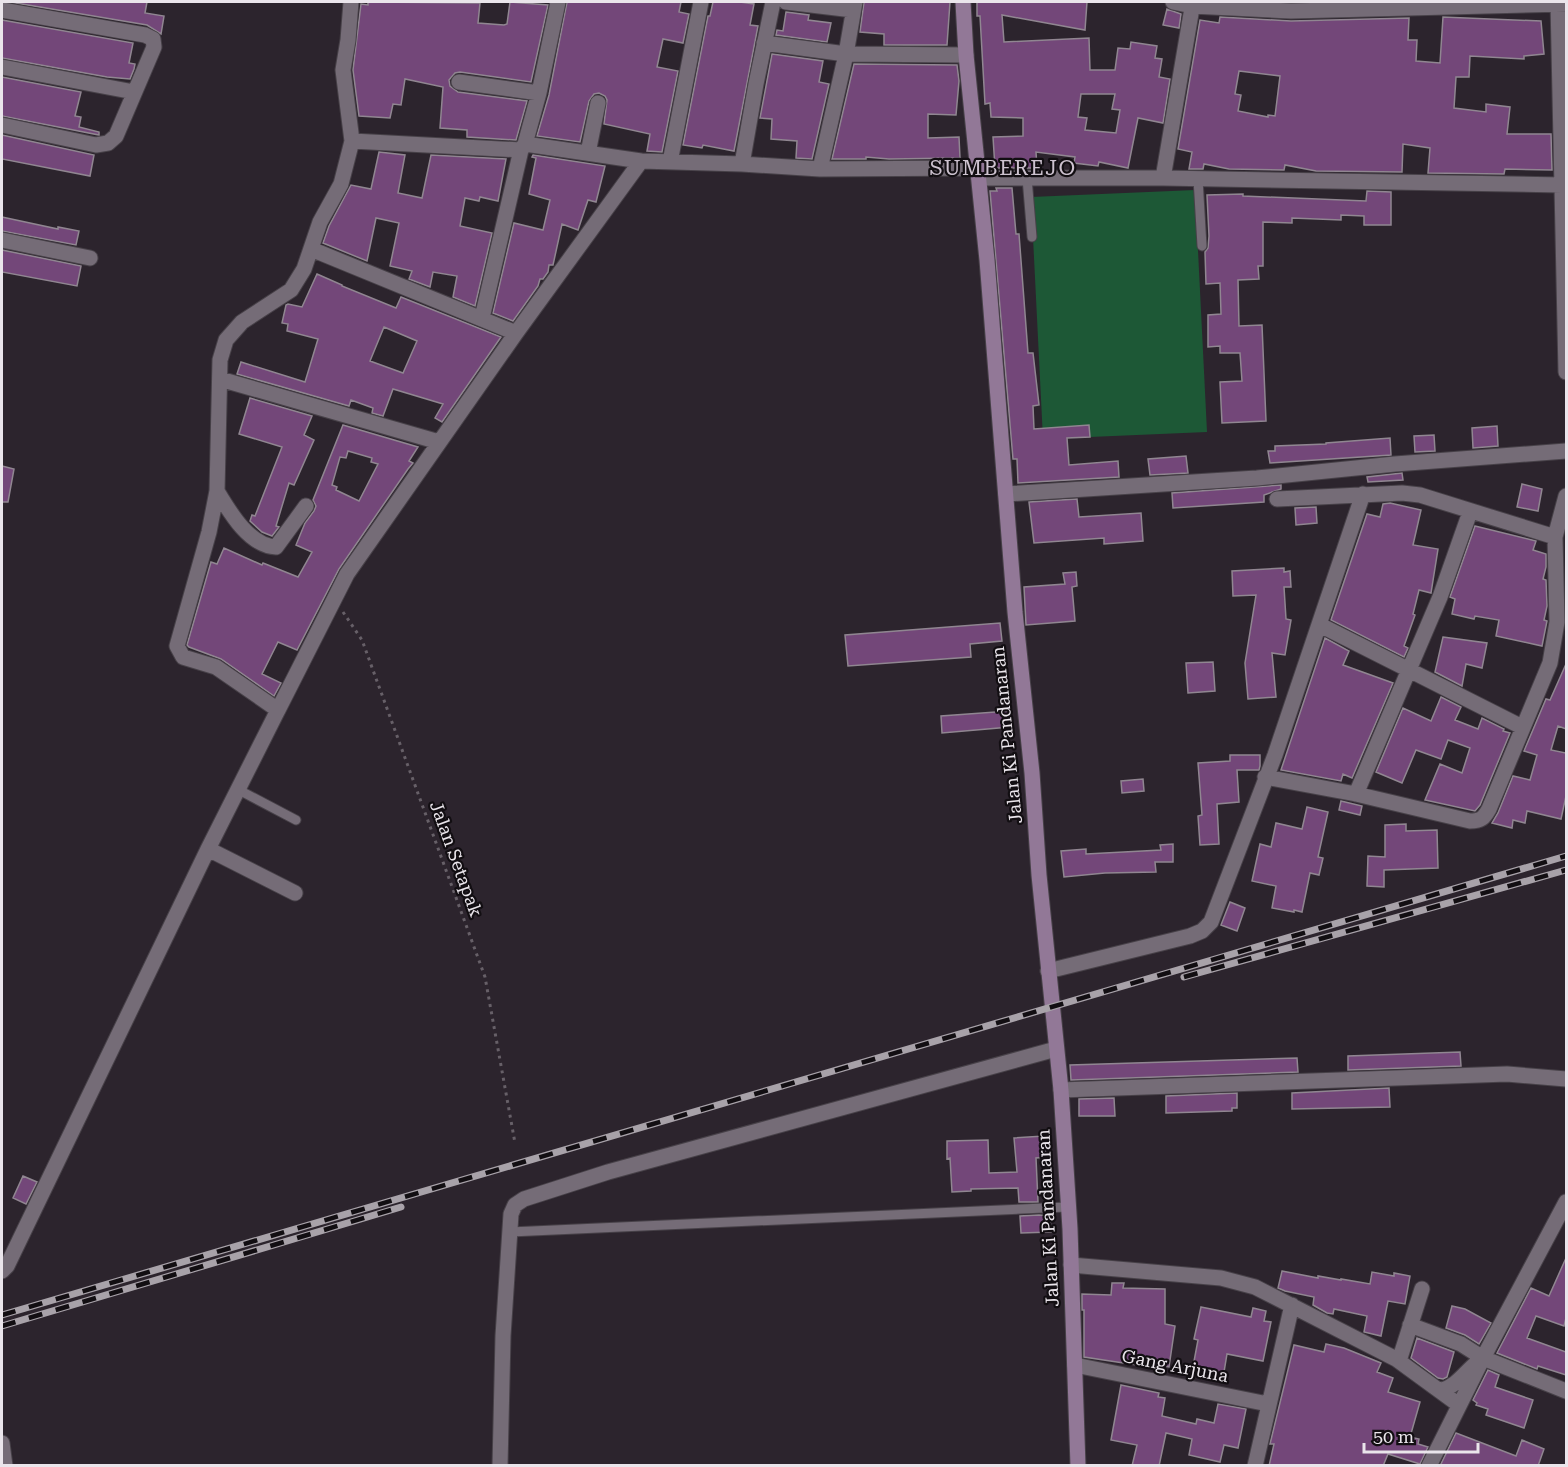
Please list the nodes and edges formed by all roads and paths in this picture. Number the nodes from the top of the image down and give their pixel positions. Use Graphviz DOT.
graph roads {
  1 [pos="351,2"];
  2 [pos="558,2"];
  3 [pos="701,2"];
  4 [pos="773,2"];
  5 [pos="786,2"];
  6 [pos="963,2"];
  7 [pos="1173,2"];
  8 [pos="1192,4"];
  9 [pos="1561,4"];
  10 [pos="854,6"];
  11 [pos="2,10"];
  12 [pos="764,43"];
  13 [pos="846,54"];
  14 [pos="966,55"];
  15 [pos="2,67"];
  16 [pos="459,82"];
  17 [pos="134,92"];
  18 [pos="539,93"];
  19 [pos="598,103"];
  20 [pos="2,125"];
  21 [pos="352,141"];
  22 [pos="523,147"];
  23 [pos="588,153"];
  24 [pos="640,161"];
  25 [pos="670,162"];
  26 [pos="742,164"];
  27 [pos="820,170"];
  28 [pos="978,173"];
  29 [pos="1027,178"];
  30 [pos="1163,178"];
  31 [pos="1198,179"];
  32 [pos="1562,185"];
  33 [pos="1032,237"];
  34 [pos="2,240"];
  35 [pos="1202,246"];
  36 [pos="311,249"];
  37 [pos="90,258"];
  38 [pos="482,318"];
  39 [pos="516,333"];
  40 [pos="1566,372"];
  41 [pos="220,379"];
  42 [pos="439,442"];
  43 [pos="1566,451"];
  44 [pos="217,491"];
  45 [pos="1006,494"];
  46 [pos="1363,494"];
  47 [pos="1566,496"];
  48 [pos="1277,499"];
  49 [pos="306,506"];
  50 [pos="1470,512"];
  51 [pos="1556,537"];
  52 [pos="333,598"];
  53 [pos="1320,625"];
  54 [pos="1408,669"];
  55 [pos="278,710"];
  56 [pos="1522,727"];
  57 [pos="1265,777"];
  58 [pos="237,789"];
  59 [pos="1356,794"];
  60 [pos="296,820"];
  61 [pos="208,849"];
  62 [pos="295,893"];
  63 [pos="1048,971"];
  64 [pos="1056,1049"];
  65 [pos="1566,1079"];
  66 [pos="1061,1090"];
  67 [pos="515,1143"];
  68 [pos="1566,1202"];
  69 [pos="1067,1207"];
  70 [pos="1563,1218"];
  71 [pos="510,1232"];
  72 [pos="1071,1264"];
  73 [pos="2,1271"];
  74 [pos="1422,1289"];
  75 [pos="1292,1305"];
  76 [pos="1410,1325"];
  77 [pos="1484,1358"];
  78 [pos="1399,1361"];
  79 [pos="1075,1365"];
  80 [pos="1440,1391"];
  81 [pos="1566,1391"];
  82 [pos="1268,1404"];
  83 [pos="1459,1405"];
  84 [pos="2,1443"];
  85 [pos="5,1466"];
  86 [pos="500,1466"];
  87 [pos="1078,1466"];
  88 [pos="1255,1466"];
  89 [pos="1429,1466"];
  1 -- 21 [label="street"];
  2 -- 18 [label="street"];
  3 -- 25 [label="street"];
  4 -- 12 [label="street"];
  5 -- 10 [label="street"];
  6 -- 14 [label="main road, Jalan Ki Pandanaran"];
  7 -- 8 [label="street"];
  8 -- 9 [label="street"];
  8 -- 30 [label="street"];
  9 -- 32 [label="street"];
  10 -- 13 [label="street"];
  11 -- 17 [label="street"];
  12 -- 13 [label="street"];
  12 -- 26 [label="street"];
  13 -- 14 [label="street"];
  13 -- 27 [label="street"];
  14 -- 28 [label="main road, Jalan Ki Pandanaran"];
  15 -- 17 [label="street"];
  16 -- 18 [label="street"];
  17 -- 20 [label="street"];
  18 -- 22 [label="street"];
  19 -- 23 [label="street"];
  21 -- 22 [label="street"];
  21 -- 36 [label="street"];
  22 -- 23 [label="street"];
  22 -- 38 [label="street"];
  23 -- 24 [label="street"];
  24 -- 25 [label="street"];
  24 -- 39 [label="street"];
  25 -- 26 [label="street"];
  26 -- 27 [label="street"];
  27 -- 28 [label="street"];
  28 -- 29 [label="street"];
  28 -- 45 [label="main road, Jalan Ki Pandanaran"];
  29 -- 30 [label="street"];
  29 -- 33 [label="lane"];
  30 -- 31 [label="street"];
  31 -- 32 [label="street"];
  31 -- 35 [label="lane"];
  32 -- 40 [label="street"];
  34 -- 37 [label="street"];
  36 -- 38 [label="street"];
  36 -- 41 [label="street"];
  38 -- 39 [label="street"];
  39 -- 42 [label="street"];
  41 -- 42 [label="street"];
  41 -- 44 [label="street"];
  42 -- 52 [label="street"];
  43 -- 45 [label="street"];
  44 -- 49 [label="street"];
  44 -- 55 [label="street"];
  45 -- 63 [label="main road, Jalan Ki Pandanaran"];
  46 -- 48 [label="street"];
  46 -- 50 [label="street"];
  46 -- 53 [label="street"];
  47 -- 51 [label="street"];
  50 -- 51 [label="street"];
  50 -- 54 [label="street"];
  51 -- 56 [label="street"];
  52 -- 55 [label="street"];
  52 -- 67 [label="path, Jalan Setapak"];
  53 -- 54 [label="street"];
  53 -- 57 [label="street"];
  54 -- 56 [label="street"];
  54 -- 59 [label="street"];
  55 -- 58 [label="street"];
  56 -- 59 [label="street"];
  57 -- 59 [label="street"];
  57 -- 63 [label="street"];
  58 -- 60 [label="lane"];
  58 -- 61 [label="street"];
  61 -- 62 [label="street"];
  61 -- 73 [label="street"];
  63 -- 64 [label="main road, Jalan Ki Pandanaran"];
  64 -- 66 [label="main road, Jalan Ki Pandanaran"];
  64 -- 71 [label="street"];
  65 -- 66 [label="street"];
  66 -- 69 [label="main road, Jalan Ki Pandanaran"];
  68 -- 70 [label="street"];
  69 -- 71 [label="lane"];
  69 -- 72 [label="main road, Jalan Ki Pandanaran"];
  70 -- 77 [label="street"];
  71 -- 86 [label="street"];
  72 -- 75 [label="street"];
  72 -- 79 [label="main road, Jalan Ki Pandanaran"];
  74 -- 76 [label="street"];
  75 -- 78 [label="street"];
  75 -- 82 [label="street"];
  76 -- 77 [label="street"];
  76 -- 78 [label="street"];
  77 -- 80 [label="street"];
  77 -- 81 [label="street"];
  77 -- 83 [label="street"];
  78 -- 80 [label="street"];
  79 -- 82 [label="street, Gang Arjuna"];
  79 -- 87 [label="main road, Jalan Ki Pandanaran"];
  80 -- 83 [label="street"];
  82 -- 88 [label="street"];
  83 -- 89 [label="street"];
  84 -- 85 [label="street"];
}
